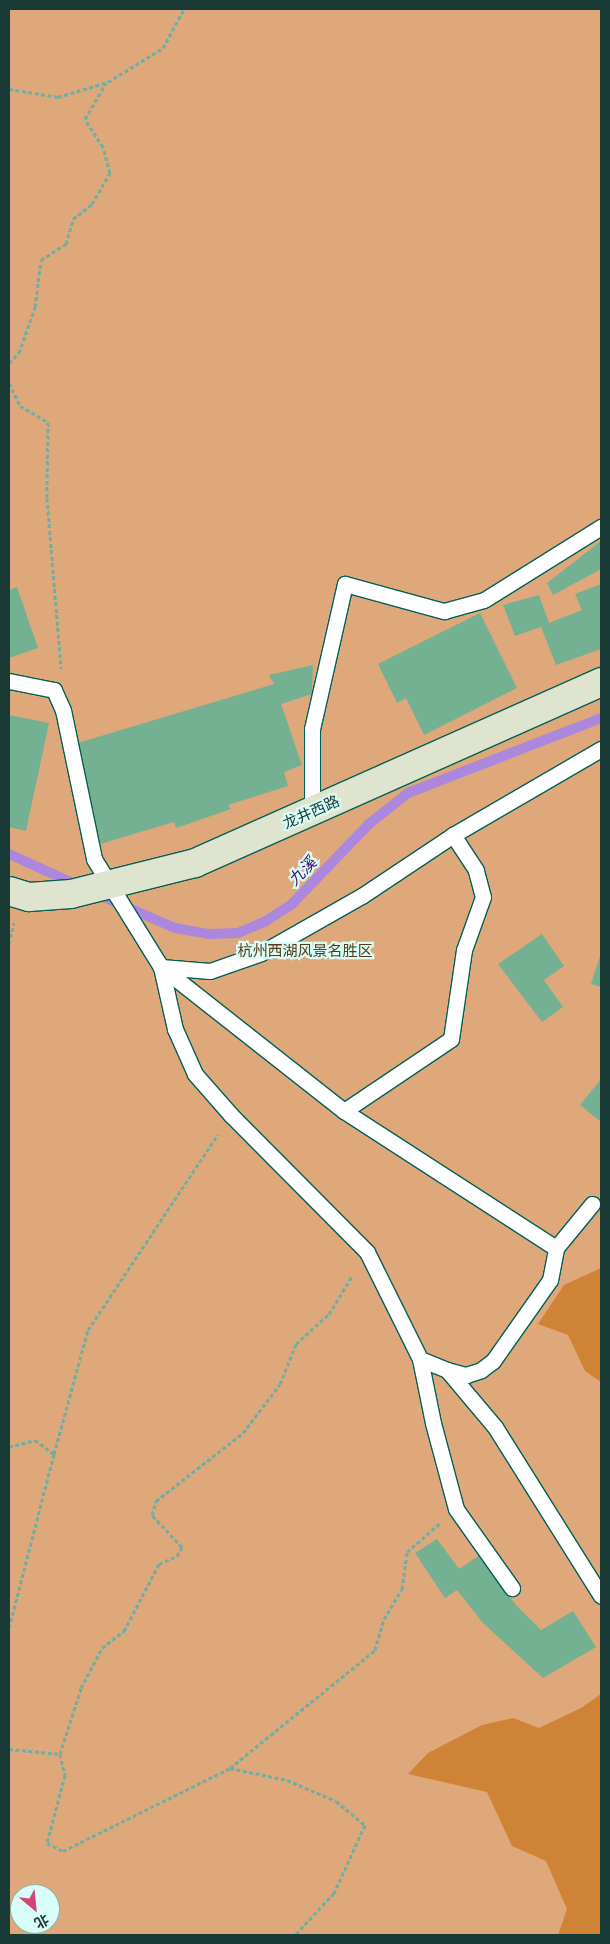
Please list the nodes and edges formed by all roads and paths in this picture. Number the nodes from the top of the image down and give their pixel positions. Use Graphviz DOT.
graph roads {
  1 [pos="184,9"];
  2 [pos="106,83"];
  3 [pos="9,89"];
  4 [pos="9,363"];
  5 [pos="9,384"];
  6 [pos="601,527"];
  7 [pos="9,681"];
  8 [pos="601,682"];
  9 [pos="54,690"];
  10 [pos="601,749"];
  11 [pos="312,811"];
  12 [pos="454,835"];
  13 [pos="111,884"];
  14 [pos="9,892"];
  15 [pos="161,967"];
  16 [pos="344,1111"];
  17 [pos="231,1115"];
  18 [pos="592,1204"];
  19 [pos="556,1248"];
  20 [pos="367,1252"];
  21 [pos="420,1359"];
  22 [pos="447,1370"];
  23 [pos="9,1447"];
  24 [pos="54,1454"];
  25 [pos="456,1509"];
  26 [pos="512,1588"];
  27 [pos="601,1596"];
  28 [pos="9,1628"];
  29 [pos="9,1749"];
  30 [pos="60,1754"];
  31 [pos="230,1768"];
  32 [pos="295,1935"];
  1 -- 2 [label="path"];
  2 -- 3 [label="path"];
  2 -- 4 [label="path"];
  5 -- 9 [label="path"];
  6 -- 11 [label="lane"];
  7 -- 9 [label="lane"];
  8 -- 11 [label="street, 龙井西路"];
  9 -- 13 [label="lane"];
  10 -- 12 [label="lane"];
  11 -- 13 [label="street, 龙井西路"];
  12 -- 15 [label="lane"];
  12 -- 16 [label="lane"];
  13 -- 14 [label="street, 龙井西路"];
  13 -- 15 [label="lane"];
  15 -- 16 [label="lane"];
  15 -- 17 [label="lane"];
  16 -- 19 [label="lane"];
  17 -- 20 [label="lane"];
  17 -- 24 [label="path"];
  18 -- 19 [label="lane"];
  19 -- 22 [label="lane"];
  20 -- 21 [label="lane"];
  20 -- 30 [label="path"];
  21 -- 22 [label="lane"];
  21 -- 25 [label="lane"];
  22 -- 27 [label="lane"];
  23 -- 24 [label="path"];
  24 -- 28 [label="path"];
  25 -- 26 [label="lane"];
  25 -- 31 [label="path"];
  29 -- 30 [label="path"];
  30 -- 31 [label="path"];
  31 -- 32 [label="path"];
}
